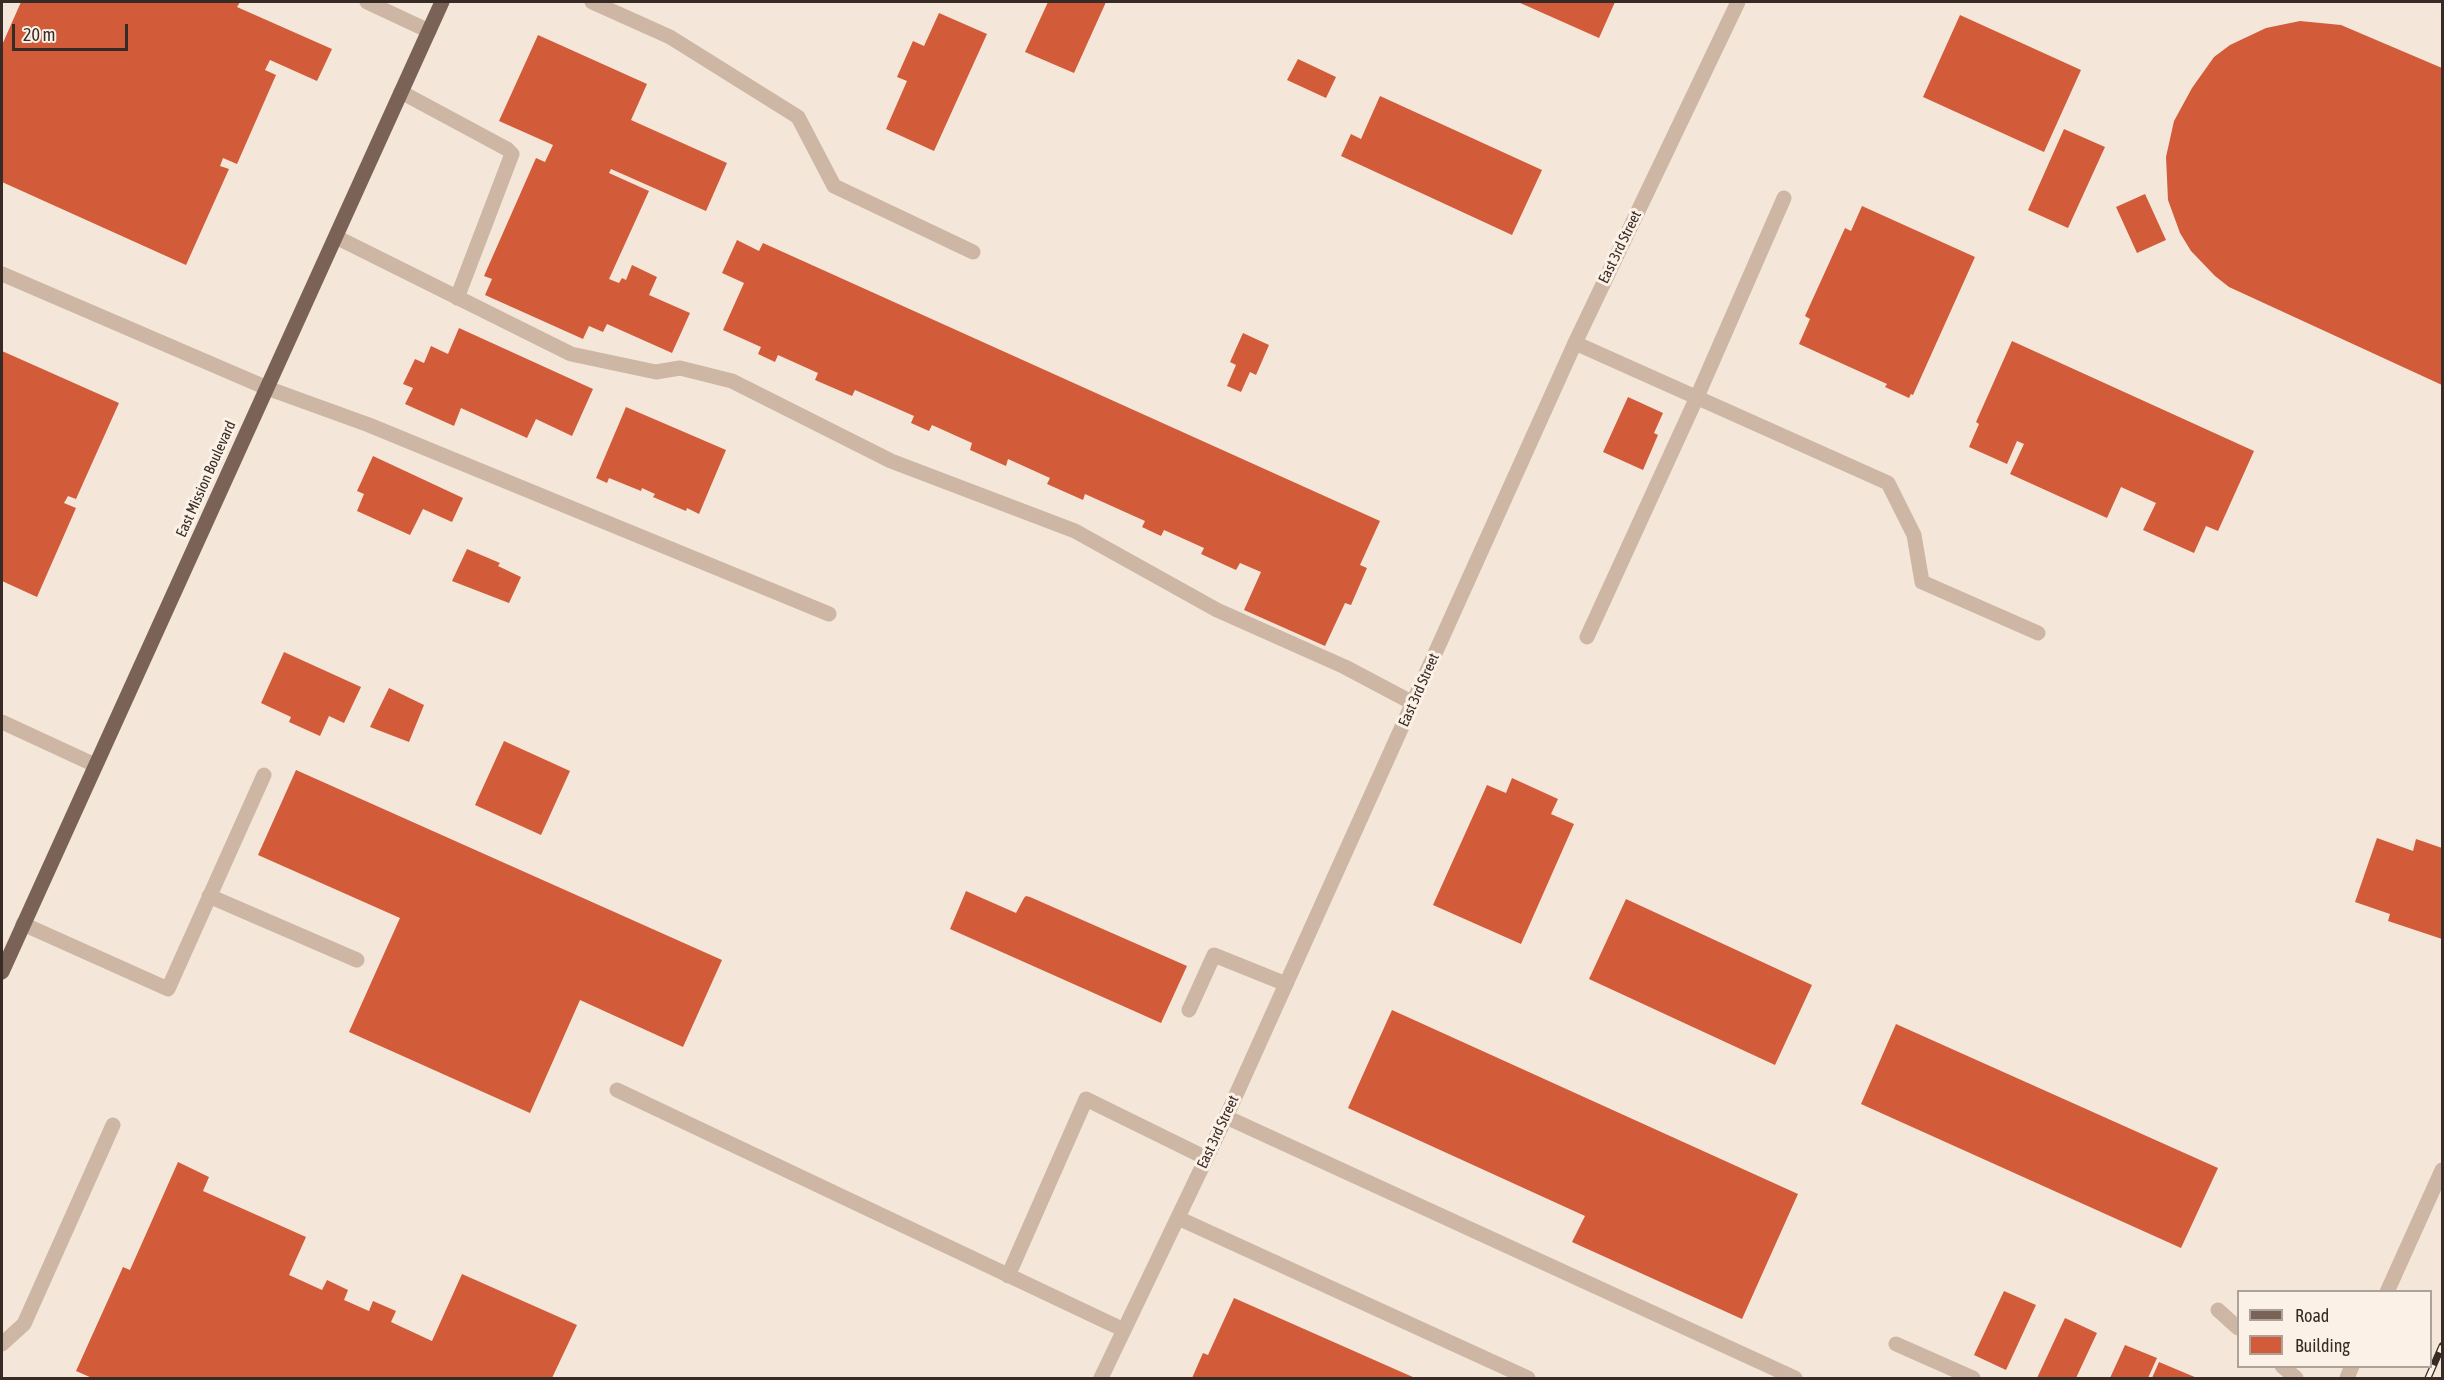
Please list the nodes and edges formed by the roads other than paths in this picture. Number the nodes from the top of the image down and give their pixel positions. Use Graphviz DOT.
graph roads {
  1 [pos="367,2"];
  2 [pos="442,2"];
  3 [pos="592,2"];
  4 [pos="1738,2"];
  5 [pos="429,31"];
  6 [pos="401,92"];
  7 [pos="1784,198"];
  8 [pos="336,237"];
  9 [pos="974,252"];
  10 [pos="2,274"];
  11 [pos="457,298"];
  12 [pos="1575,343"];
  13 [pos="267,388"];
  14 [pos="1697,397"];
  15 [pos="829,614"];
  16 [pos="2038,633"];
  17 [pos="1587,637"];
  18 [pos="1413,703"];
  19 [pos="2,722"];
  20 [pos="95,765"];
  21 [pos="264,774"];
  22 [pos="209,896"];
  23 [pos="23,924"];
  24 [pos="357,960"];
  25 [pos="2,972"];
  26 [pos="1286,984"];
  27 [pos="1189,1011"];
  28 [pos="617,1090"];
  29 [pos="1226,1117"];
  30 [pos="113,1125"];
  31 [pos="1206,1158"];
  32 [pos="2442,1170"];
  33 [pos="1178,1218"];
  34 [pos="1008,1276"];
  35 [pos="2388,1290"];
  36 [pos="2218,1310"];
  37 [pos="2237,1327"];
  38 [pos="1124,1330"];
  39 [pos="2,1344"];
  40 [pos="1896,1344"];
  41 [pos="2284,1368"];
  42 [pos="1101,1378"];
  43 [pos="1528,1378"];
  44 [pos="1796,1378"];
  45 [pos="1973,1378"];
  46 [pos="2296,1378"];
  1 -- 5 [label="street"];
  2 -- 5 [label="main road, East Mission Boulevard"];
  3 -- 9 [label="street"];
  4 -- 12 [label="street, East 3rd Street"];
  5 -- 6 [label="main road, East Mission Boulevard"];
  6 -- 8 [label="main road, East Mission Boulevard"];
  6 -- 11 [label="street"];
  7 -- 14 [label="street"];
  8 -- 11 [label="street"];
  8 -- 13 [label="main road, East Mission Boulevard"];
  10 -- 13 [label="street"];
  11 -- 18 [label="street"];
  12 -- 14 [label="street"];
  12 -- 18 [label="street, East 3rd Street"];
  13 -- 15 [label="street"];
  13 -- 20 [label="main road, East Mission Boulevard"];
  14 -- 16 [label="street"];
  14 -- 17 [label="street"];
  18 -- 26 [label="street, East 3rd Street"];
  19 -- 20 [label="street"];
  20 -- 23 [label="main road, East Mission Boulevard"];
  21 -- 22 [label="street"];
  22 -- 23 [label="street"];
  22 -- 24 [label="street"];
  23 -- 25 [label="main road, East Mission Boulevard"];
  26 -- 27 [label="street"];
  26 -- 29 [label="street, East 3rd Street"];
  28 -- 34 [label="street"];
  29 -- 31 [label="street, East 3rd Street"];
  29 -- 44 [label="street"];
  30 -- 39 [label="street"];
  31 -- 33 [label="street, East 3rd Street"];
  31 -- 34 [label="street"];
  32 -- 35 [label="street"];
  33 -- 38 [label="street, East 3rd Street"];
  33 -- 43 [label="street"];
  34 -- 38 [label="street"];
  36 -- 37 [label="street"];
  38 -- 42 [label="street, East 3rd Street"];
  40 -- 45 [label="street"];
  41 -- 46 [label="street"];
}
